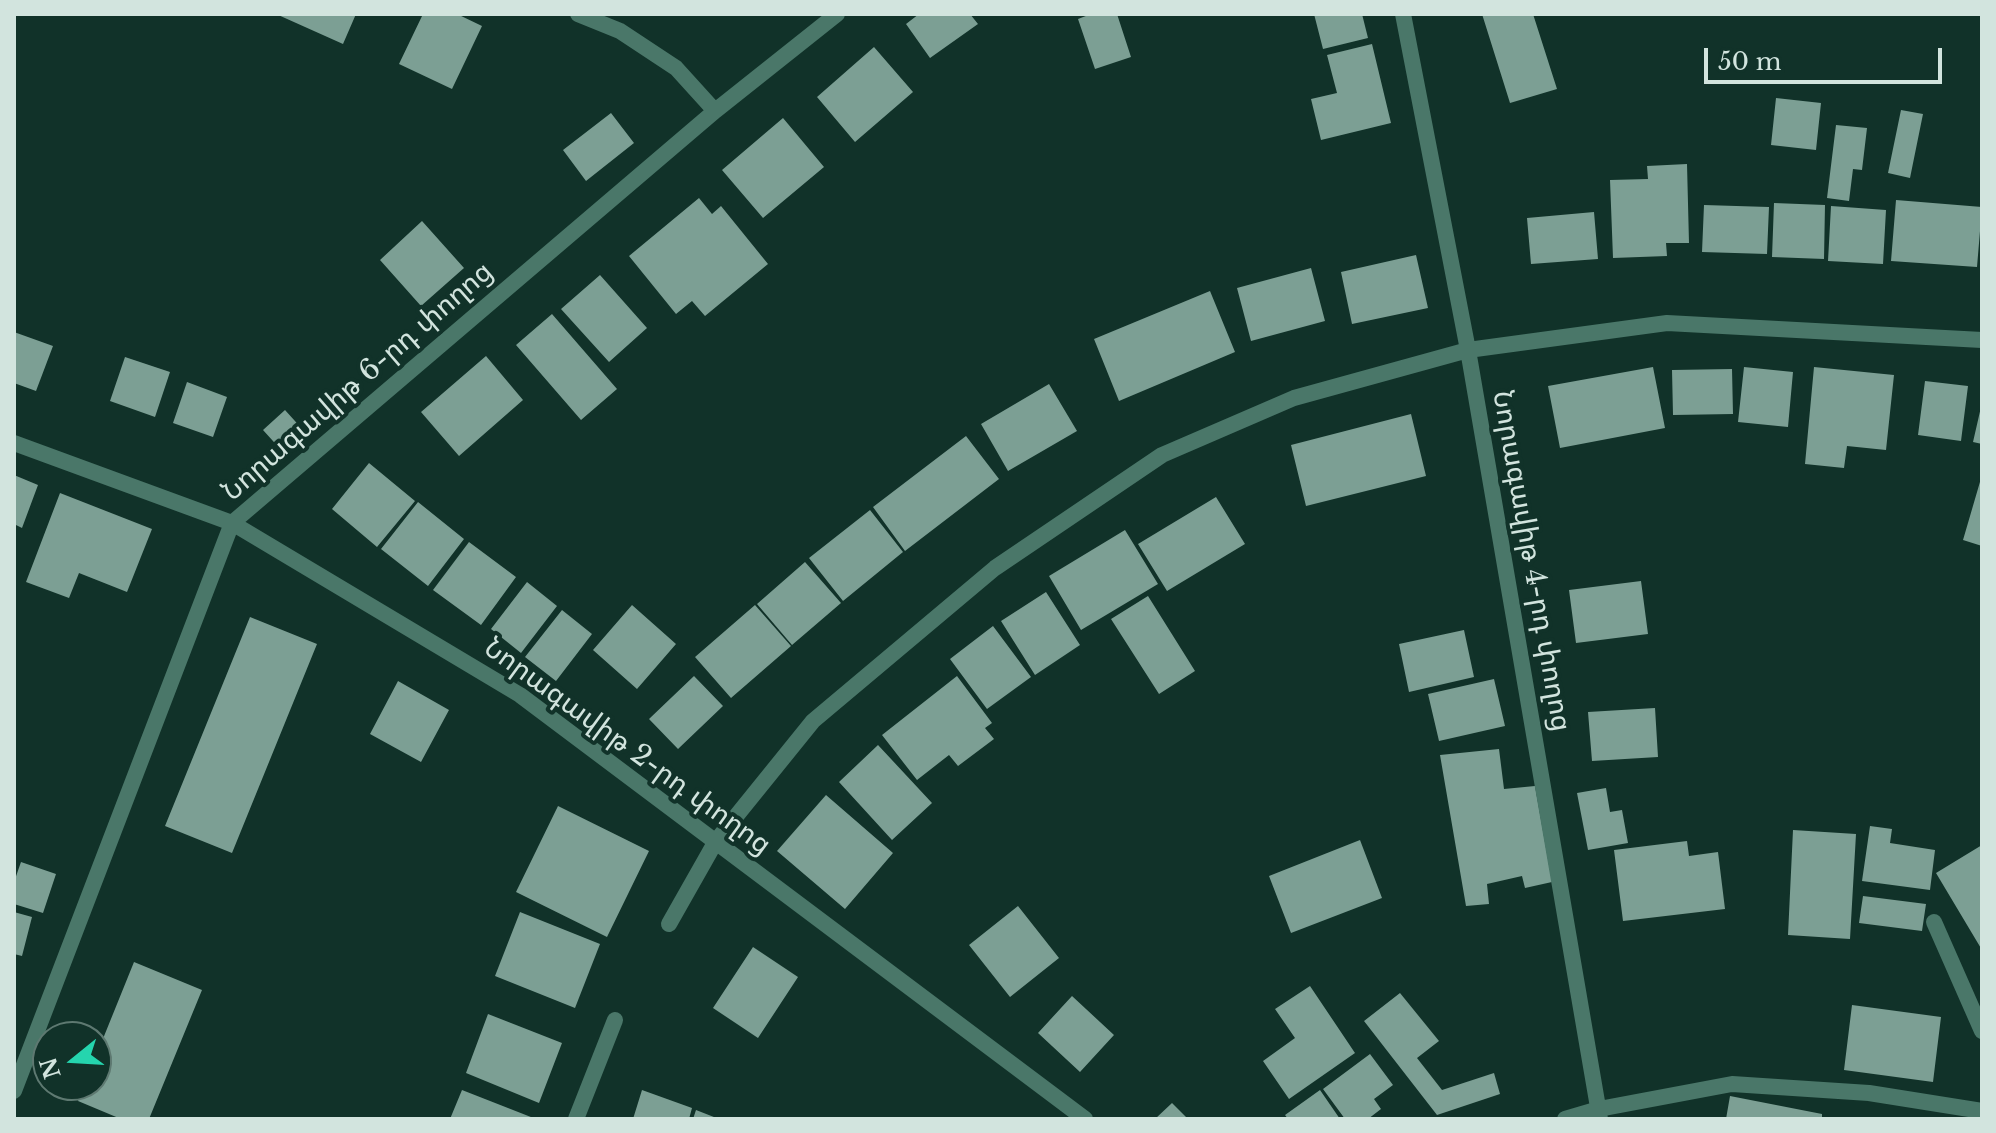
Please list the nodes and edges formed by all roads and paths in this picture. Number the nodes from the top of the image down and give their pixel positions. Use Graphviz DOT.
graph roads {
  1 [pos="578,14"];
  2 [pos="837,14"];
  3 [pos="1403,14"];
  4 [pos="715,111"];
  5 [pos="1982,340"];
  6 [pos="1468,350"];
  7 [pos="14,443"];
  8 [pos="232,523"];
  9 [pos="716,841"];
  10 [pos="1934,922"];
  11 [pos="669,924"];
  12 [pos="615,1020"];
  13 [pos="1982,1031"];
  14 [pos="14,1091"];
  15 [pos="1982,1111"];
  16 [pos="1599,1114"];
  17 [pos="576,1119"];
  18 [pos="1085,1119"];
  19 [pos="1565,1119"];
  1 -- 4 [label="street"];
  2 -- 4 [label="street, Նորագավիթ 6-րդ փողոց"];
  3 -- 6 [label="street, Նորագավիթ 4-րդ փողոց"];
  4 -- 8 [label="street, Նորագավիթ 6-րդ փողոց"];
  5 -- 6 [label="street"];
  6 -- 9 [label="street"];
  6 -- 16 [label="street, Նորագավիթ 4-րդ փողոց"];
  7 -- 8 [label="street, Նորագավիթ 2-րդ փողոց"];
  8 -- 9 [label="street, Նորագավիթ 2-րդ փողոց"];
  8 -- 14 [label="street, Նորագավիթ 6-րդ փողոց"];
  9 -- 11 [label="street"];
  9 -- 18 [label="street, Նորագավիթ 2-րդ փողոց"];
  10 -- 13 [label="street"];
  12 -- 17 [label="street"];
  15 -- 16 [label="street"];
  16 -- 19 [label="street"];
}
